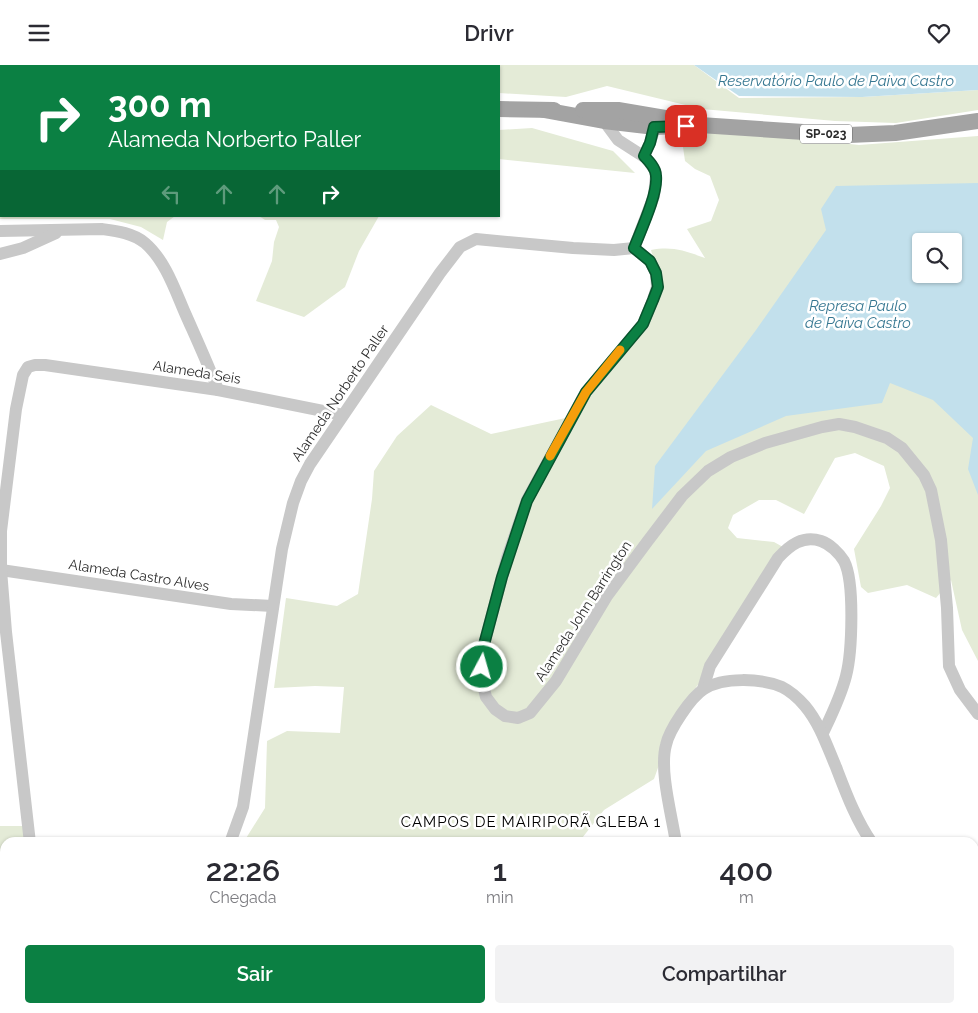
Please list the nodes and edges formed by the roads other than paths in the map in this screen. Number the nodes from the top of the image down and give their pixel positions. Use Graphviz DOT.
graph roads {
  1 [pos="500,109"];
  2 [pos="544,111"];
  3 [pos="604,121"];
  4 [pos="978,122"];
  5 [pos="700,125"];
  6 [pos="654,127"];
  7 [pos="644,156"];
  8 [pos="0,231"];
  9 [pos="61,231"];
  10 [pos="634,248"];
  11 [pos="0,254"];
  12 [pos="218,390"];
  13 [pos="343,415"];
  14 [pos="1,570"];
  15 [pos="273,606"];
  16 [pos="703,689"];
  17 [pos="978,714"];
  18 [pos="823,733"];
  19 [pos="29,837"];
  20 [pos="232,837"];
  21 [pos="675,837"];
  22 [pos="868,837"];
  1 -- 2 [label="main road, SP-023"];
  2 -- 3 [label="main road, SP-023"];
  2 -- 5 [label="main road, SP-023"];
  3 -- 6 [label="main road, SP-023"];
  3 -- 7 [label="street"];
  4 -- 5 [label="main road, SP-023"];
  5 -- 6 [label="main road, SP-023"];
  6 -- 7 [label="street"];
  7 -- 10 [label="street"];
  8 -- 9 [label="street"];
  9 -- 11 [label="street"];
  9 -- 12 [label="street"];
  10 -- 13 [label="street, Alameda Norberto Paller"];
  10 -- 17 [label="street, Alameda John Barrington"];
  12 -- 13 [label="street, Alameda Seis"];
  12 -- 14 [label="street, Alameda Seis"];
  13 -- 15 [label="street, Alameda Norberto Paller"];
  14 -- 15 [label="street, Alameda Castro Alves"];
  14 -- 19 [label="street"];
  15 -- 20 [label="street, Alameda Norberto Paller"];
  16 -- 18 [label="street"];
  16 -- 18 [label="street"];
  16 -- 21 [label="street"];
  18 -- 22 [label="street"];
}
